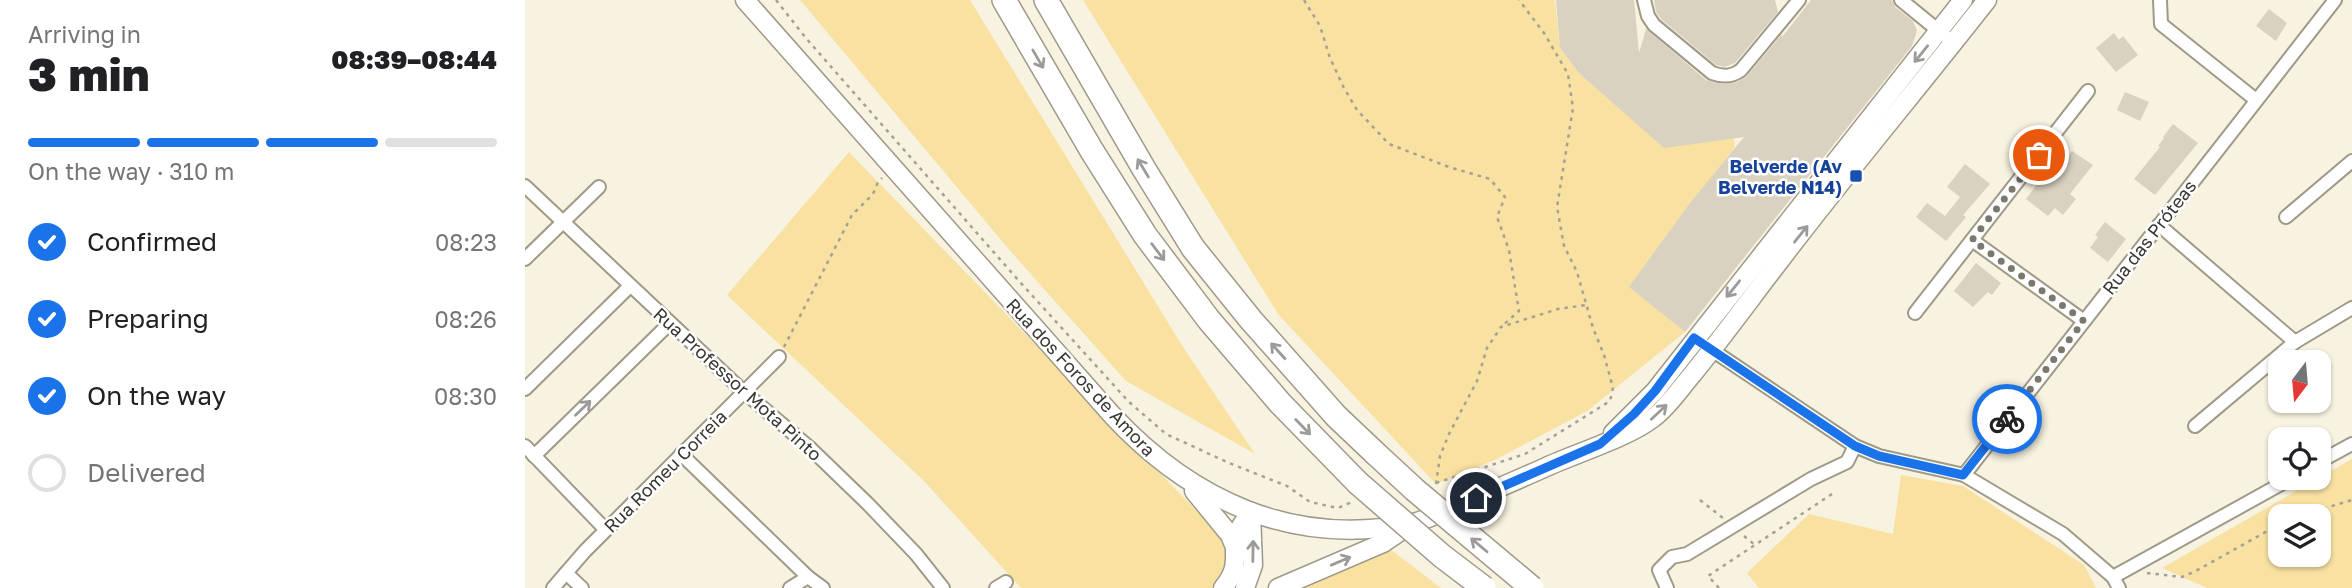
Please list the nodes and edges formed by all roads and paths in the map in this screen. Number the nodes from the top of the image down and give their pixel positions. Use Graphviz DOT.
graph roads {
  1 [pos="745,0"];
  2 [pos="776,0"];
  3 [pos="1004,0"];
  4 [pos="1046,0"];
  5 [pos="1304,0"];
  6 [pos="1519,0"];
  7 [pos="1644,0"];
  8 [pos="1799,0"];
  9 [pos="1901,0"];
  10 [pos="1963,0"];
  11 [pos="1987,0"];
  12 [pos="2160,0"];
  13 [pos="2335,0"];
  14 [pos="1946,37"];
  15 [pos="2088,91"];
  16 [pos="2256,100"];
  17 [pos="2352,161"];
  18 [pos="884,176"];
  19 [pos="525,186"];
  20 [pos="599,187"];
  21 [pos="2286,217"];
  22 [pos="562,223"];
  23 [pos="2159,225"];
  24 [pos="1972,240"];
  25 [pos="525,259"];
  26 [pos="630,286"];
  27 [pos="1587,304"];
  28 [pos="2352,308"];
  29 [pos="1915,313"];
  30 [pos="2084,321"];
  31 [pos="670,323"];
  32 [pos="1500,327"];
  33 [pos="1694,338"];
  34 [pos="2295,342"];
  35 [pos="1712,351"];
  36 [pos="779,357"];
  37 [pos="525,389"];
  38 [pos="744,392"];
  39 [pos="2195,426"];
  40 [pos="2352,443"];
  41 [pos="1600,444"];
  42 [pos="1855,446"];
  43 [pos="530,451"];
  44 [pos="681,454"];
  45 [pos="2331,455"];
  46 [pos="1963,475"];
  47 [pos="1182,478"];
  48 [pos="2272,490"];
  49 [pos="1358,491"];
  50 [pos="1835,492"];
  51 [pos="2352,500"];
  52 [pos="2331,506"];
  53 [pos="1251,512"];
  54 [pos="1414,522"];
  55 [pos="605,530"];
  56 [pos="2268,531"];
  57 [pos="1237,551"];
  58 [pos="566,573"];
  59 [pos="2147,573"];
  60 [pos="808,582"];
  61 [pos="2116,582"];
  62 [pos="553,588"];
  63 [pos="582,588"];
  64 [pos="790,588"];
  65 [pos="823,588"];
  66 [pos="943,588"];
  67 [pos="1223,588"];
  68 [pos="1245,588"];
  69 [pos="1278,588"];
  70 [pos="1483,588"];
  71 [pos="1532,588"];
  72 [pos="1667,588"];
  73 [pos="1719,588"];
  1 -- 47 [label="main road, Rua dos Foros de Amora"];
  2 -- 49 [label="path"];
  3 -- 49 [label="highway, one-way"];
  71 -- 4 [label="highway, one-way, bridge"];
  5 -- 32 [label="path"];
  6 -- 27 [label="path"];
  7 -- 8 [label="street"];
  9 -- 14 [label="street"];
  10 -- 14 [label="main road"];
  11 -- 14 [label="main road"];
  12 -- 16 [label="street"];
  13 -- 16 [label="street, Rua das Próteas"];
  14 -- 33 [label="main road, one-way"];
  35 -- 14 [label="main road, Rua dos Foros de Amora, one-way"];
  15 -- 24 [label="street"];
  16 -- 23 [label="street, Rua das Próteas"];
  17 -- 21 [label="street"];
  18 -- 36 [label="path"];
  19 -- 22 [label="street, Rua Professor Mota Pinto"];
  20 -- 22 [label="street"];
  22 -- 25 [label="street"];
  22 -- 26 [label="street, Rua Professor Mota Pinto"];
  23 -- 30 [label="street, Rua das Próteas"];
  23 -- 34 [label="street"];
  24 -- 29 [label="street"];
  24 -- 30 [label="street"];
  26 -- 31 [label="street, Rua Professor Mota Pinto"];
  26 -- 37 [label="street"];
  27 -- 32 [label="path"];
  27 -- 32 [label="path"];
  28 -- 34 [label="street"];
  30 -- 46 [label="street, Rua das Próteas"];
  31 -- 38 [label="street, Rua Professor Mota Pinto"];
  43 -- 31 [label="street, one-way"];
  33 -- 35 [label="street"];
  33 -- 41 [label="main road"];
  34 -- 39 [label="street"];
  41 -- 35 [label="main road, Rua dos Foros de Amora, one-way"];
  35 -- 42 [label="street"];
  36 -- 38 [label="street, Rua Romeu Correia"];
  38 -- 44 [label="street, Rua Romeu Correia"];
  38 -- 66 [label="street, Rua Professor Mota Pinto"];
  40 -- 45 [label="street"];
  41 -- 54 [label="main road, Rua dos Foros de Amora"];
  42 -- 46 [label="street"];
  42 -- 72 [label="street"];
  43 -- 55 [label="street"];
  44 -- 55 [label="street, Rua Romeu Correia"];
  44 -- 60 [label="street"];
  46 -- 61 [label="street"];
  47 -- 53 [label="main road, Rua dos Foros de Amora"];
  47 -- 57 [label="main road"];
  48 -- 61 [label="street"];
  49 -- 70 [label="highway, bridge"];
  50 -- 73 [label="path"];
  51 -- 52 [label="path"];
  53 -- 54 [label="main road, Rua dos Foros de Amora"];
  53 -- 57 [label="main road"];
  68 -- 53 [label="main road, one-way"];
  69 -- 54 [label="main road, one-way"];
  55 -- 58 [label="street, Rua Romeu Correia"];
  56 -- 59 [label="path"];
  57 -- 67 [label="main road"];
  58 -- 62 [label="street, Rua Romeu Correia"];
  58 -- 63 [label="street"];
  60 -- 64 [label="street"];
  60 -- 65 [label="street"];
}
